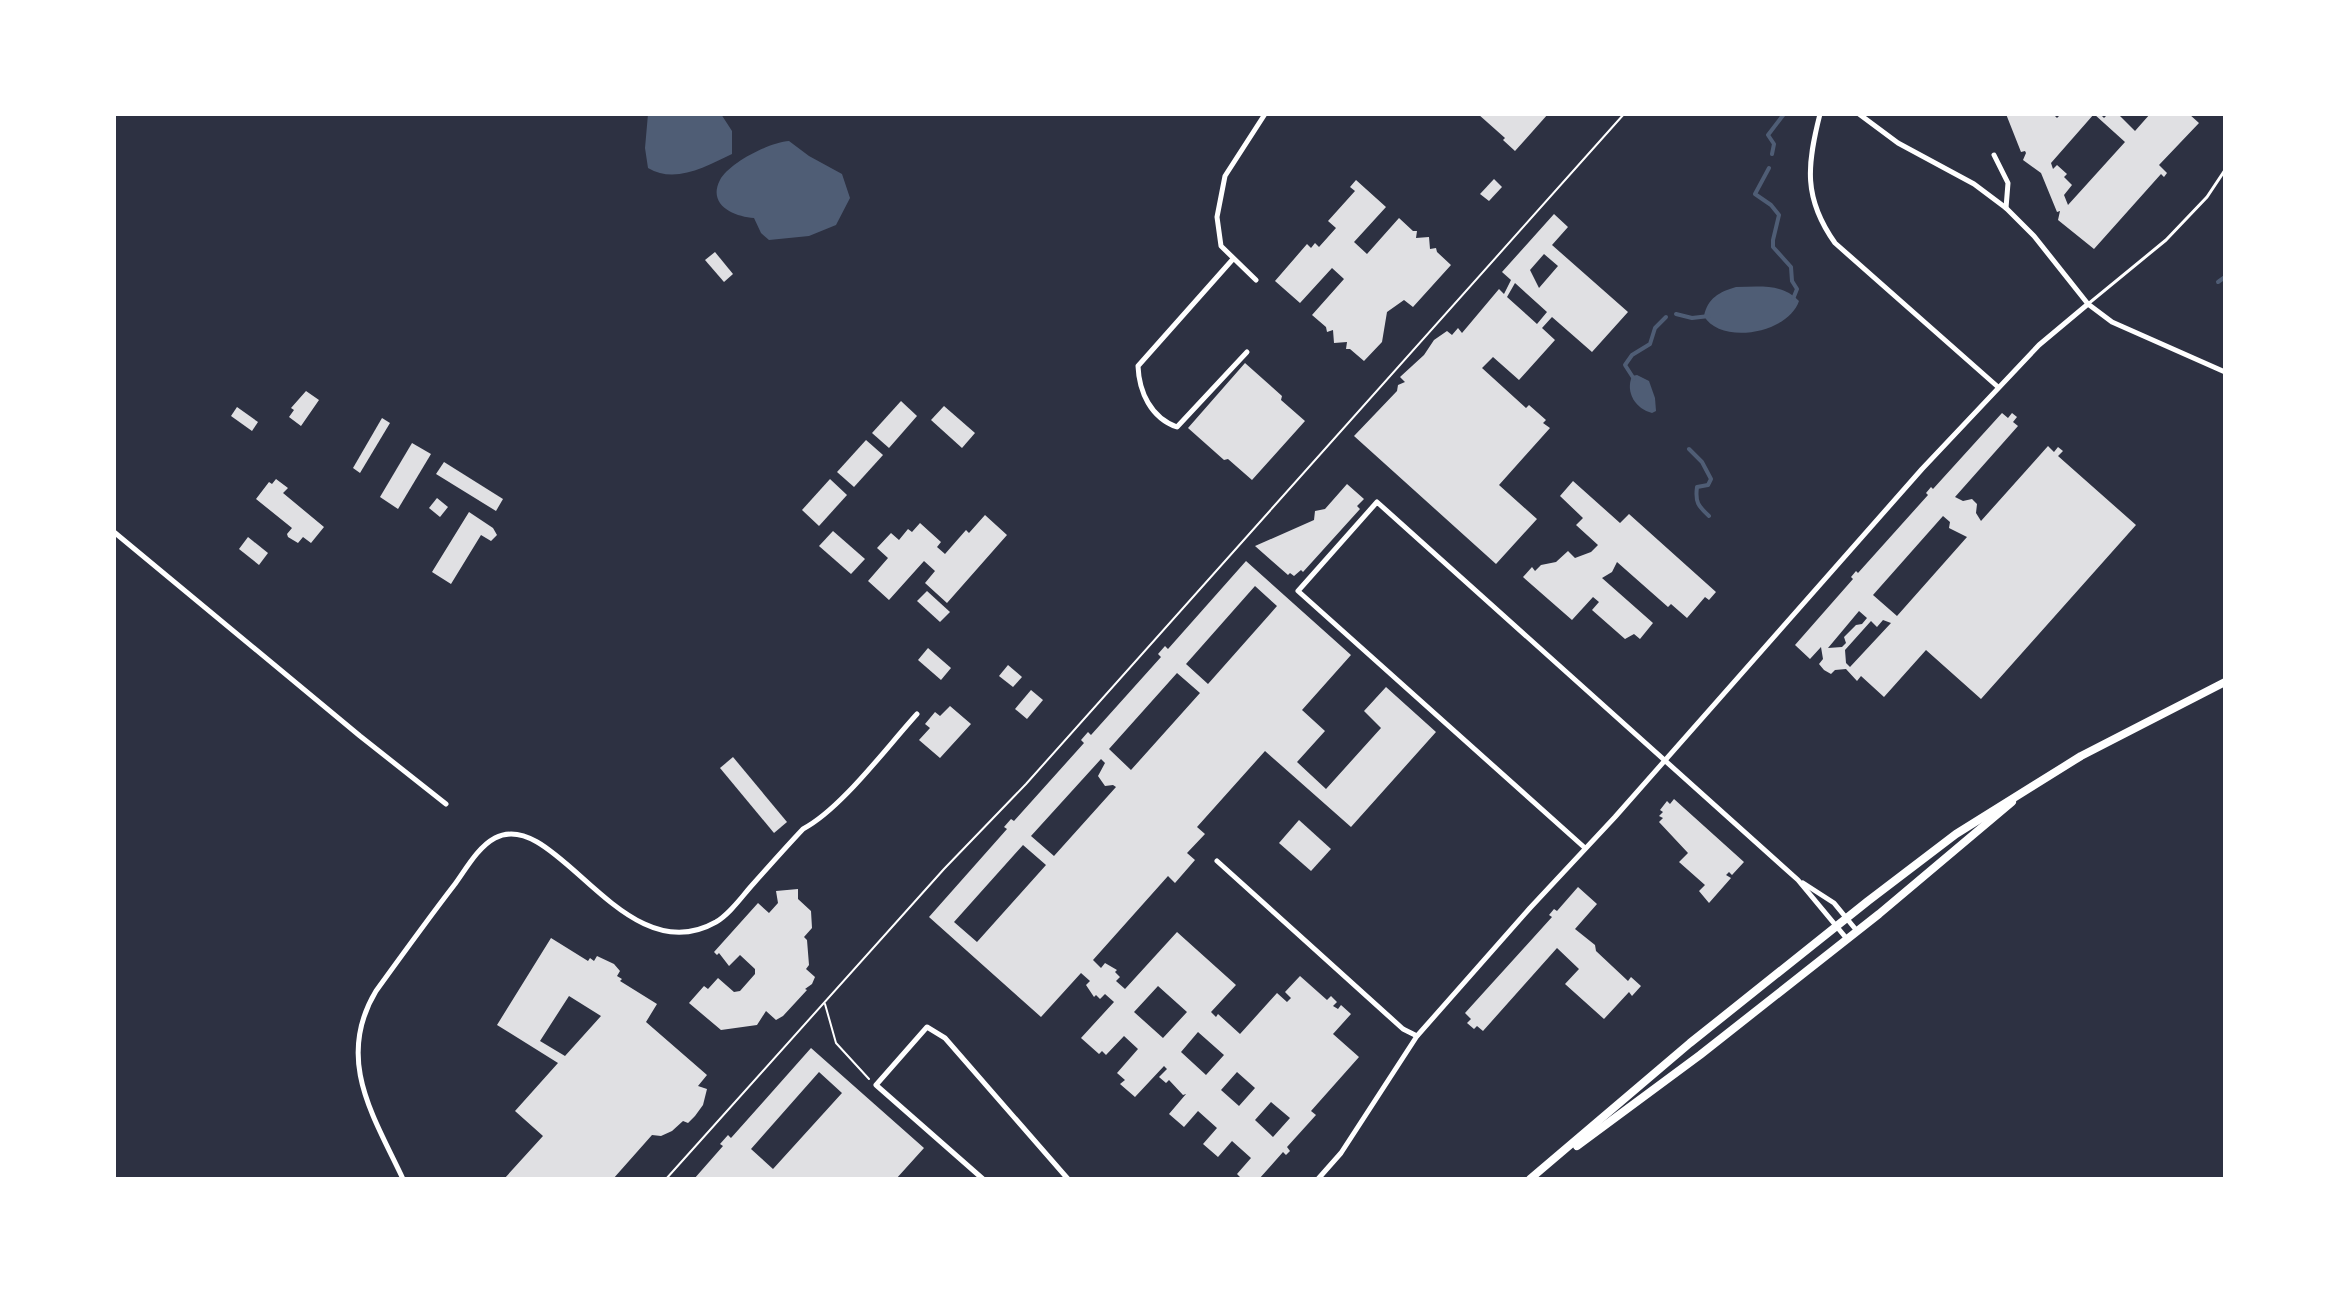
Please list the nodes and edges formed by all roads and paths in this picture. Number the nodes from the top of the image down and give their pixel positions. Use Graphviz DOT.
graph roads {
  1 [pos="1265,114"];
  2 [pos="1624,114"];
  3 [pos="1820,114"];
  4 [pos="1859,114"];
  5 [pos="1994,155"];
  6 [pos="2225,170"];
  7 [pos="2006,208"];
  8 [pos="1233,259"];
  9 [pos="1256,280"];
  10 [pos="2088,304"];
  11 [pos="1247,352"];
  12 [pos="2225,372"];
  13 [pos="1998,387"];
  14 [pos="114,532"];
  15 [pos="2225,684"];
  16 [pos="917,714"];
  17 [pos="1664,760"];
  18 [pos="2045,778"];
  19 [pos="446,804"];
  20 [pos="1585,848"];
  21 [pos="1217,861"];
  22 [pos="1798,880"];
  23 [pos="1847,918"];
  24 [pos="1837,926"];
  25 [pos="1857,931"];
  26 [pos="1847,939"];
  27 [pos="825,1003"];
  28 [pos="1417,1036"];
  29 [pos="876,1085"];
  30 [pos="403,1179"];
  31 [pos="666,1179"];
  32 [pos="983,1179"];
  33 [pos="1068,1179"];
  34 [pos="1318,1179"];
  35 [pos="1531,1179"];
  1 -- 8 [label="street"];
  2 -- 27 [label="path"];
  3 -- 13 [label="street"];
  4 -- 7 [label="street"];
  5 -- 7 [label="street"];
  6 -- 10 [label="lane"];
  7 -- 10 [label="street"];
  8 -- 9 [label="street"];
  8 -- 11 [label="street"];
  10 -- 12 [label="street"];
  10 -- 13 [label="street"];
  13 -- 17 [label="street"];
  14 -- 19 [label="street"];
  15 -- 18 [label="main road"];
  16 -- 30 [label="street"];
  17 -- 20 [label="street"];
  17 -- 20 [label="street"];
  17 -- 22 [label="street"];
  18 -- 23 [label="main road"];
  18 -- 25 [label="main road"];
  20 -- 28 [label="street"];
  21 -- 28 [label="street"];
  22 -- 23 [label="street"];
  22 -- 24 [label="street"];
  23 -- 24 [label="main road"];
  23 -- 25 [label="street"];
  24 -- 26 [label="street"];
  24 -- 35 [label="main road"];
  25 -- 26 [label="main road"];
  26 -- 35 [label="main road"];
  27 -- 29 [label="path"];
  27 -- 31 [label="path"];
  28 -- 34 [label="street"];
  29 -- 32 [label="street"];
  29 -- 33 [label="street"];
}
